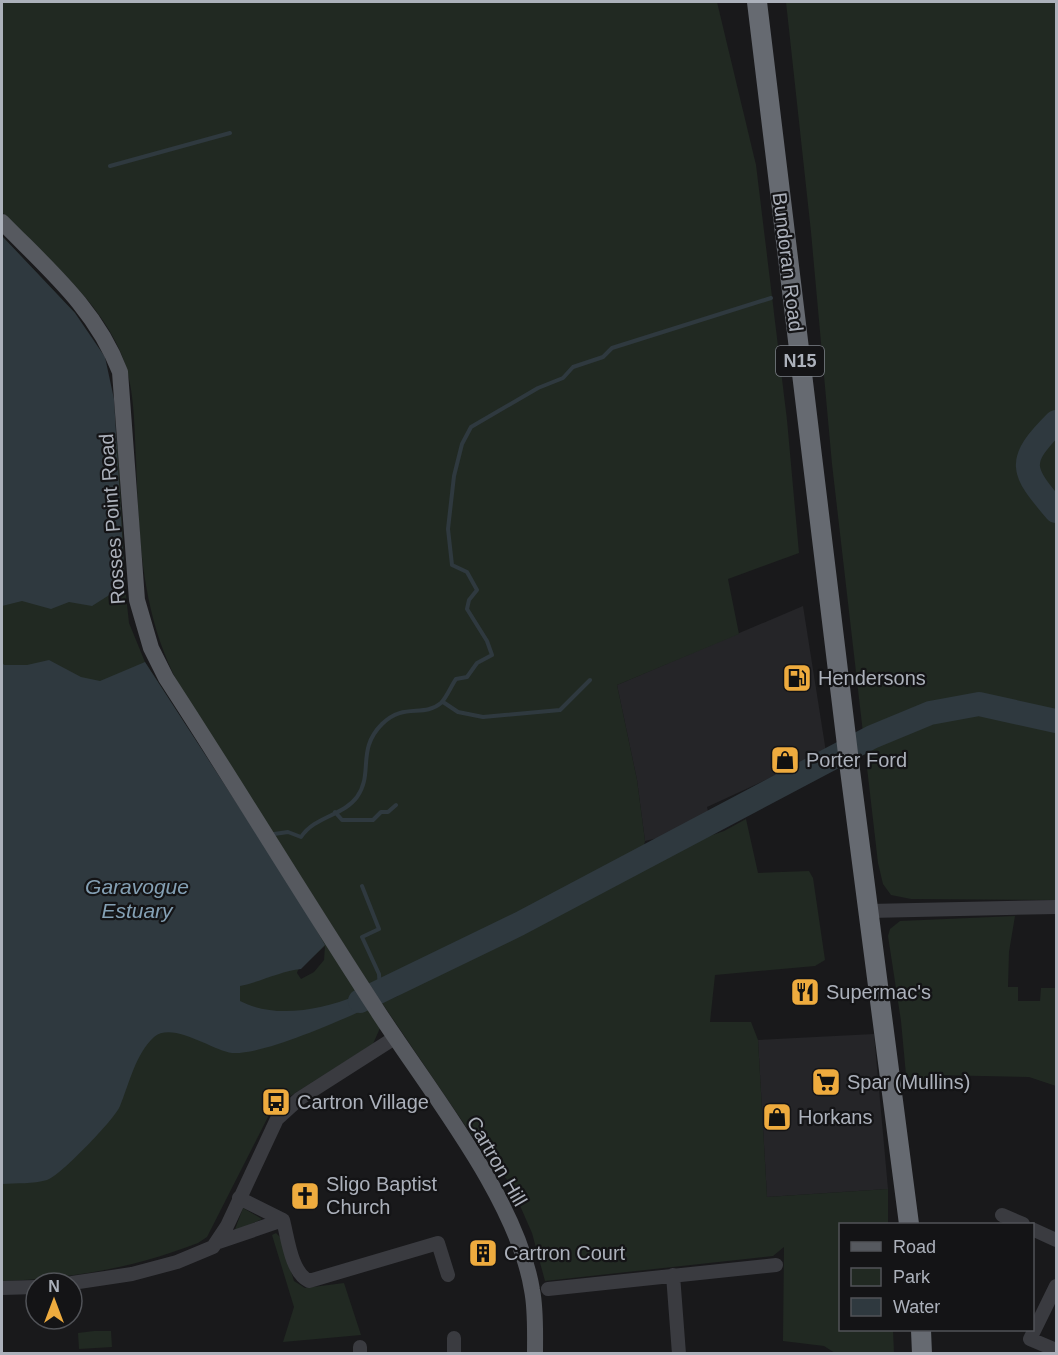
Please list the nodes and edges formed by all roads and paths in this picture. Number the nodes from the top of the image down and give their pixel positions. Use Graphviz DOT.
graph roads {
  1 [pos="757,2"];
  2 [pos="2,222"];
  3 [pos="1056,908"];
  4 [pos="869,911"];
  5 [pos="375,1007"];
  6 [pos="396,1037"];
  7 [pos="239,1197"];
  8 [pos="1002,1215"];
  9 [pos="283,1221"];
  10 [pos="909,1223"];
  11 [pos="1021,1223"];
  12 [pos="1034,1230"];
  13 [pos="1056,1240"];
  14 [pos="219,1242"];
  15 [pos="776,1264"];
  16 [pos="448,1275"];
  17 [pos="673,1275"];
  18 [pos="84,1281"];
  19 [pos="1056,1286"];
  20 [pos="24,1287"];
  21 [pos="2,1288"];
  22 [pos="548,1289"];
  23 [pos="921,1331"];
  24 [pos="1034,1331"];
  25 [pos="1034,1331"];
  26 [pos="454,1338"];
  27 [pos="1056,1350"];
  28 [pos="454,1353"];
  29 [pos="535,1353"];
  30 [pos="679,1353"];
  31 [pos="922,1353"];
  1 -- 4 [label="highway, Bundoran Road / N15"];
  2 -- 5 [label="main road, Rosses Point Road"];
  3 -- 4 [label="street"];
  4 -- 10 [label="highway, N15"];
  5 -- 6 [label="main road, Cartron Hill"];
  6 -- 7 [label="street"];
  6 -- 29 [label="main road, Cartron Hill"];
  7 -- 9 [label="street"];
  7 -- 14 [label="street"];
  8 -- 11 [label="street"];
  9 -- 14 [label="street"];
  9 -- 16 [label="street"];
  12 -- 13 [label="street"];
  14 -- 18 [label="street"];
  15 -- 17 [label="street"];
  17 -- 22 [label="street"];
  17 -- 30 [label="street"];
  19 -- 25 [label="street"];
  20 -- 21 [label="street"];
  23 -- 31 [label="highway"];
  24 -- 27 [label="street"];
  26 -- 28 [label="street"];
}
